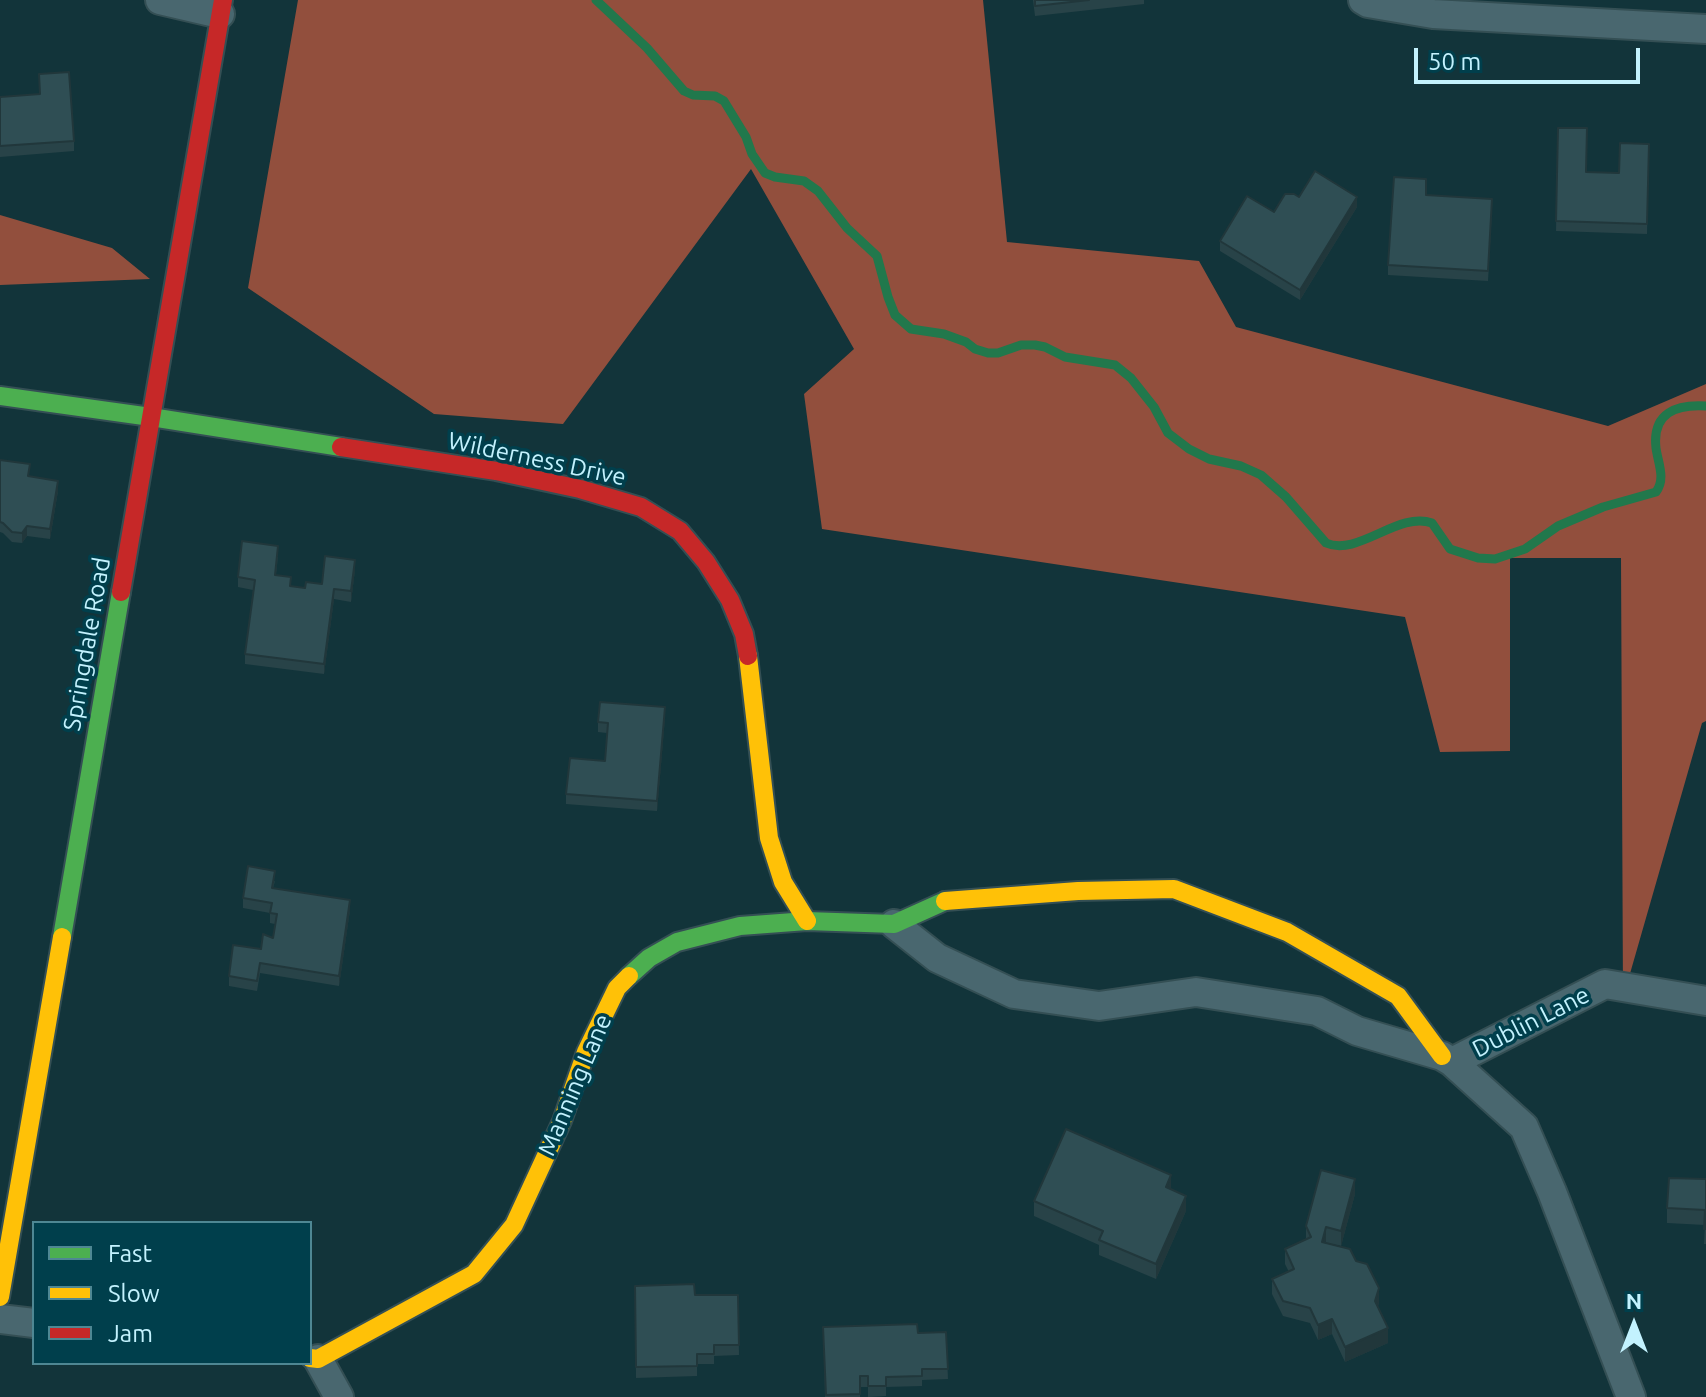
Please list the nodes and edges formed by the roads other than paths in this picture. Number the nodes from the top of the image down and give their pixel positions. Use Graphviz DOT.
graph roads {
  1 [pos="160,0"];
  2 [pos="1363,0"];
  3 [pos="222,7"];
  4 [pos="1706,29"];
  5 [pos="0,396"];
  6 [pos="151,417"];
  7 [pos="807,921"];
  8 [pos="894,924"];
  9 [pos="1706,1001"];
  10 [pos="1447,1059"];
  11 [pos="0,1297"];
  12 [pos="0,1319"];
  13 [pos="32,1323"];
  14 [pos="314,1359"];
  15 [pos="339,1397"];
  16 [pos="1631,1397"];
  1 -- 3 [label="street"];
  2 -- 4 [label="street"];
  3 -- 6 [label="street, Springdale Road"];
  5 -- 6 [label="street, Wilderness Drive"];
  6 -- 7 [label="street, Wilderness Drive"];
  6 -- 11 [label="street, Springdale Road"];
  7 -- 8 [label="street, Manning Lane"];
  7 -- 14 [label="street, Manning Lane"];
  8 -- 10 [label="street, Manning Lane"];
  8 -- 10 [label="street, Manning Lane"];
  9 -- 10 [label="street, Dublin Lane"];
  10 -- 16 [label="street, Manning Lane"];
  12 -- 13 [label="street"];
  14 -- 15 [label="street"];
}
